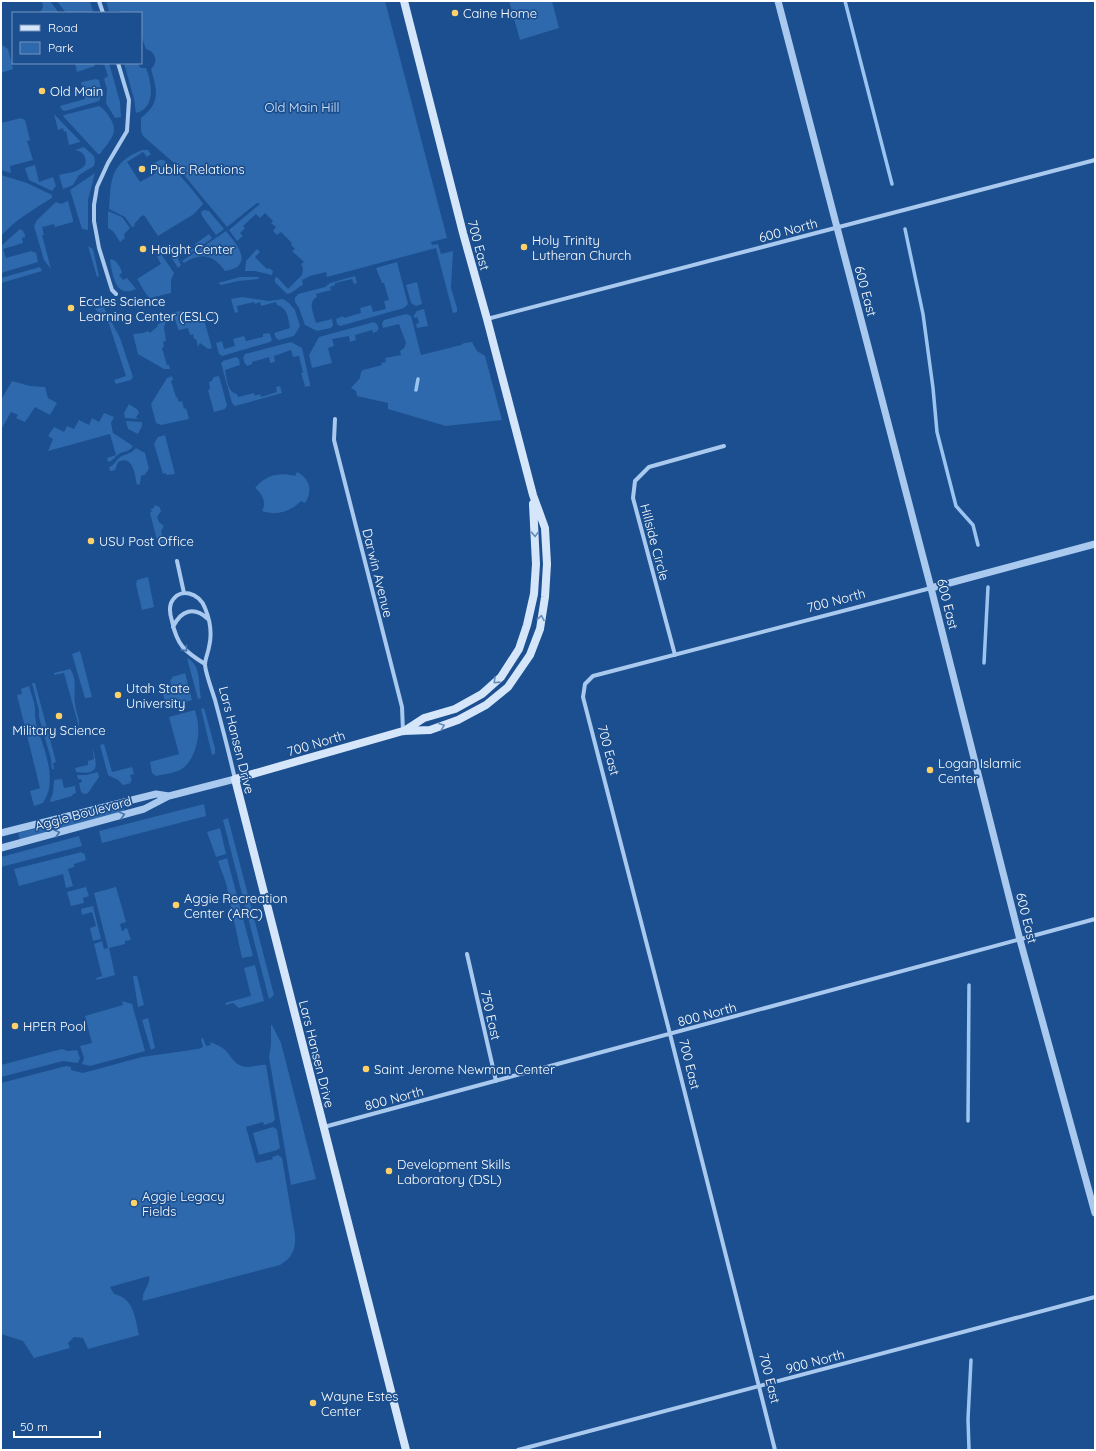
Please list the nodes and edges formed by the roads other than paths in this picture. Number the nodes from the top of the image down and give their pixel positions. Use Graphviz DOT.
graph roads {
  1 [pos="99,1"];
  2 [pos="404,1"];
  3 [pos="778,1"];
  4 [pos="103,12"];
  5 [pos="118,64"];
  6 [pos="1095,160"];
  7 [pos="837,228"];
  8 [pos="116,294"];
  9 [pos="487,319"];
  10 [pos="335,419"];
  11 [pos="724,446"];
  12 [pos="533,495"];
  13 [pos="1095,544"];
  14 [pos="177,561"];
  15 [pos="931,588"];
  16 [pos="184,593"];
  17 [pos="208,619"];
  18 [pos="173,627"];
  19 [pos="519,649"];
  20 [pos="530,655"];
  21 [pos="675,655"];
  22 [pos="205,664"];
  23 [pos="585,684"];
  24 [pos="403,731"];
  25 [pos="235,779"];
  26 [pos="169,796"];
  27 [pos="1,833"];
  28 [pos="1,848"];
  29 [pos="1095,920"];
  30 [pos="1020,940"];
  31 [pos="467,954"];
  32 [pos="670,1034"];
  33 [pos="496,1081"];
  34 [pos="323,1127"];
  35 [pos="1095,1213"];
  36 [pos="1095,1297"];
  37 [pos="759,1386"];
  38 [pos="406,1450"];
  39 [pos="518,1450"];
  40 [pos="776,1450"];
  1 -- 4 [label="street"];
  2 -- 9 [label="main road, 700 East"];
  3 -- 7 [label="street, 600 East"];
  5 -- 8 [label="street"];
  6 -- 7 [label="street, 600 North"];
  7 -- 9 [label="street, 600 North"];
  7 -- 15 [label="street, 600 East"];
  9 -- 12 [label="main road, 700 East"];
  10 -- 24 [label="street, Darwin Avenue"];
  11 -- 21 [label="street, Hillside Circle"];
  12 -- 19 [label="main road, 700 East, one-way"];
  20 -- 12 [label="main road, 700 East, one-way"];
  13 -- 15 [label="street, 700 North"];
  14 -- 16 [label="street"];
  15 -- 21 [label="street, 700 North"];
  15 -- 30 [label="street, 600 East"];
  16 -- 17 [label="street, Lars Hansen Drive"];
  16 -- 18 [label="street"];
  17 -- 18 [label="street"];
  17 -- 22 [label="street, Lars Hansen Drive"];
  18 -- 22 [label="street, one-way"];
  19 -- 24 [label="main road, 700 North, one-way"];
  24 -- 20 [label="main road, 700 North, one-way"];
  21 -- 23 [label="street, 700 North"];
  22 -- 25 [label="street, Lars Hansen Drive"];
  23 -- 32 [label="street, 700 East"];
  24 -- 25 [label="main road, 700 North"];
  25 -- 26 [label="street, Aggie Boulevard"];
  25 -- 34 [label="main road, Lars Hansen Drive"];
  26 -- 27 [label="street, Aggie Boulevard"];
  28 -- 26 [label="street, Aggie Boulevard, one-way"];
  29 -- 30 [label="street, 800 North"];
  30 -- 32 [label="street, 800 North"];
  30 -- 35 [label="street, 600 East"];
  31 -- 33 [label="street, 750 East"];
  32 -- 33 [label="street, 800 North"];
  32 -- 37 [label="street, 700 East"];
  33 -- 34 [label="street, 800 North"];
  34 -- 38 [label="main road, Lars Hansen Drive"];
  36 -- 37 [label="street, 900 North"];
  37 -- 39 [label="street, 900 North"];
  37 -- 40 [label="street, 700 East"];
}
